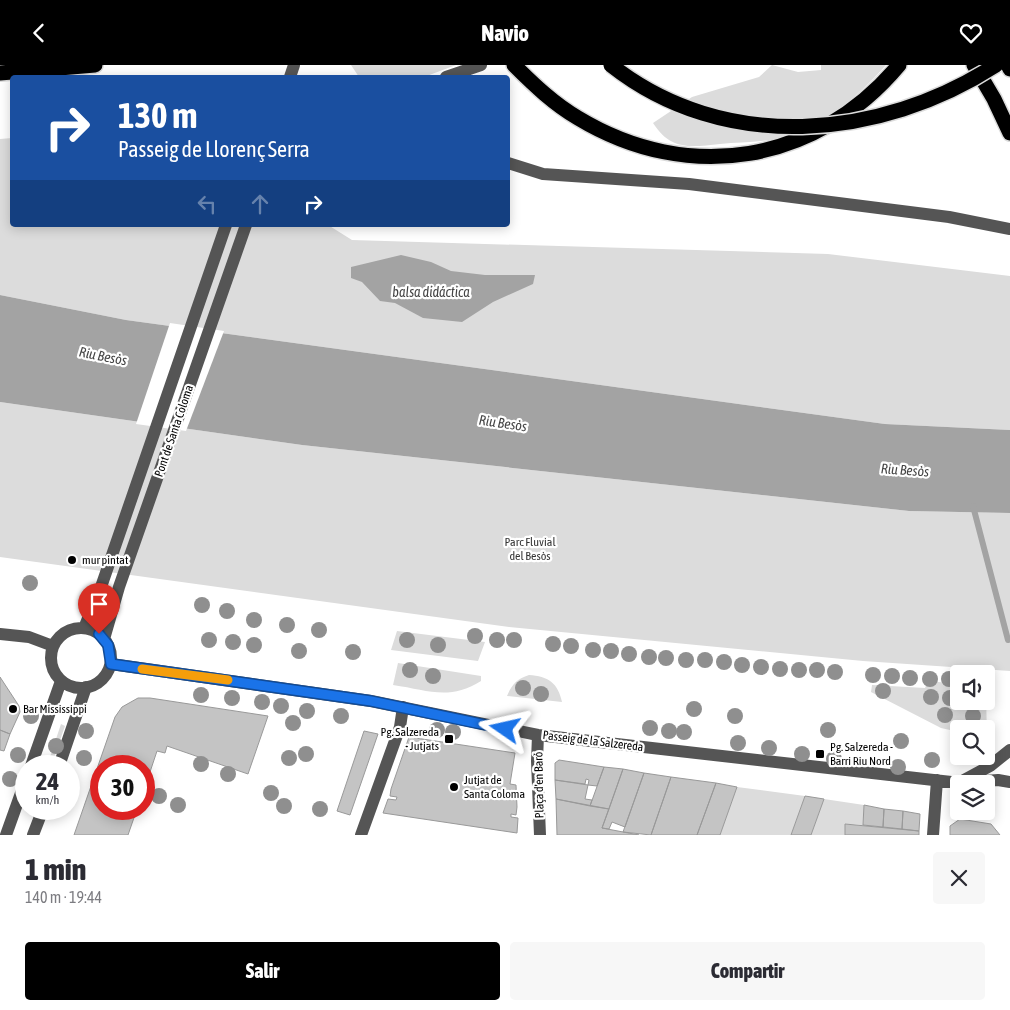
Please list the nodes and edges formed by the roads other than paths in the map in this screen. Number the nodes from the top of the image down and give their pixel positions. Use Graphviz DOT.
graph roads {
  1 [pos="95,65"];
  2 [pos="481,65"];
  3 [pos="514,65"];
  4 [pos="611,65"];
  5 [pos="899,65"];
  6 [pos="974,65"];
  7 [pos="996,65"];
  8 [pos="1008,65"];
  9 [pos="1010,69"];
  10 [pos="0,73"];
  11 [pos="452,75"];
  12 [pos="1010,133"];
  13 [pos="510,164"];
  14 [pos="225,227"];
  15 [pos="245,227"];
  16 [pos="1010,229"];
  17 [pos="84,628"];
  18 [pos="0,634"];
  19 [pos="104,639"];
  20 [pos="53,646"];
  21 [pos="111,664"];
  22 [pos="61,681"];
  23 [pos="86,687"];
  24 [pos="403,707"];
  25 [pos="538,735"];
  26 [pos="1010,750"];
  27 [pos="35,755"];
  28 [pos="63,755"];
  29 [pos="974,775"];
  30 [pos="937,780"];
  31 [pos="995,780"];
  32 [pos="950,782"];
  33 [pos="1010,782"];
  34 [pos="15,810"];
  35 [pos="39,820"];
  36 [pos="6,835"];
  37 [pos="33,835"];
  38 [pos="362,835"];
  39 [pos="540,835"];
  40 [pos="933,835"];
  1 -- 10 [label="highway"];
  2 -- 11 [label="street"];
  3 -- 5 [label="highway"];
  4 -- 7 [label="highway, bridge"];
  6 -- 12 [label="highway"];
  8 -- 9 [label="highway"];
  13 -- 16 [label="street"];
  14 -- 17 [label="street, Pont de Santa Coloma"];
  15 -- 19 [label="street, Pont de Santa Coloma"];
  17 -- 19 [label="street"];
  17 -- 20 [label="street"];
  18 -- 20 [label="street"];
  19 -- 21 [label="street"];
  20 -- 22 [label="street"];
  21 -- 23 [label="street"];
  21 -- 24 [label="street, Passeig de la Salzereda"];
  22 -- 23 [label="street"];
  22 -- 27 [label="street"];
  23 -- 28 [label="street"];
  24 -- 25 [label="street, Passeig de la Salzereda"];
  24 -- 38 [label="street"];
  25 -- 30 [label="street, Passeig de la Salzereda"];
  25 -- 39 [label="street, Plaça d'en Baró"];
  26 -- 29 [label="street"];
  30 -- 32 [label="street, Passeig de la Salzereda"];
  30 -- 40 [label="street"];
  31 -- 33 [label="street, Passeig de la Salzereda"];
  34 -- 36 [label="street"];
  35 -- 37 [label="street"];
}
